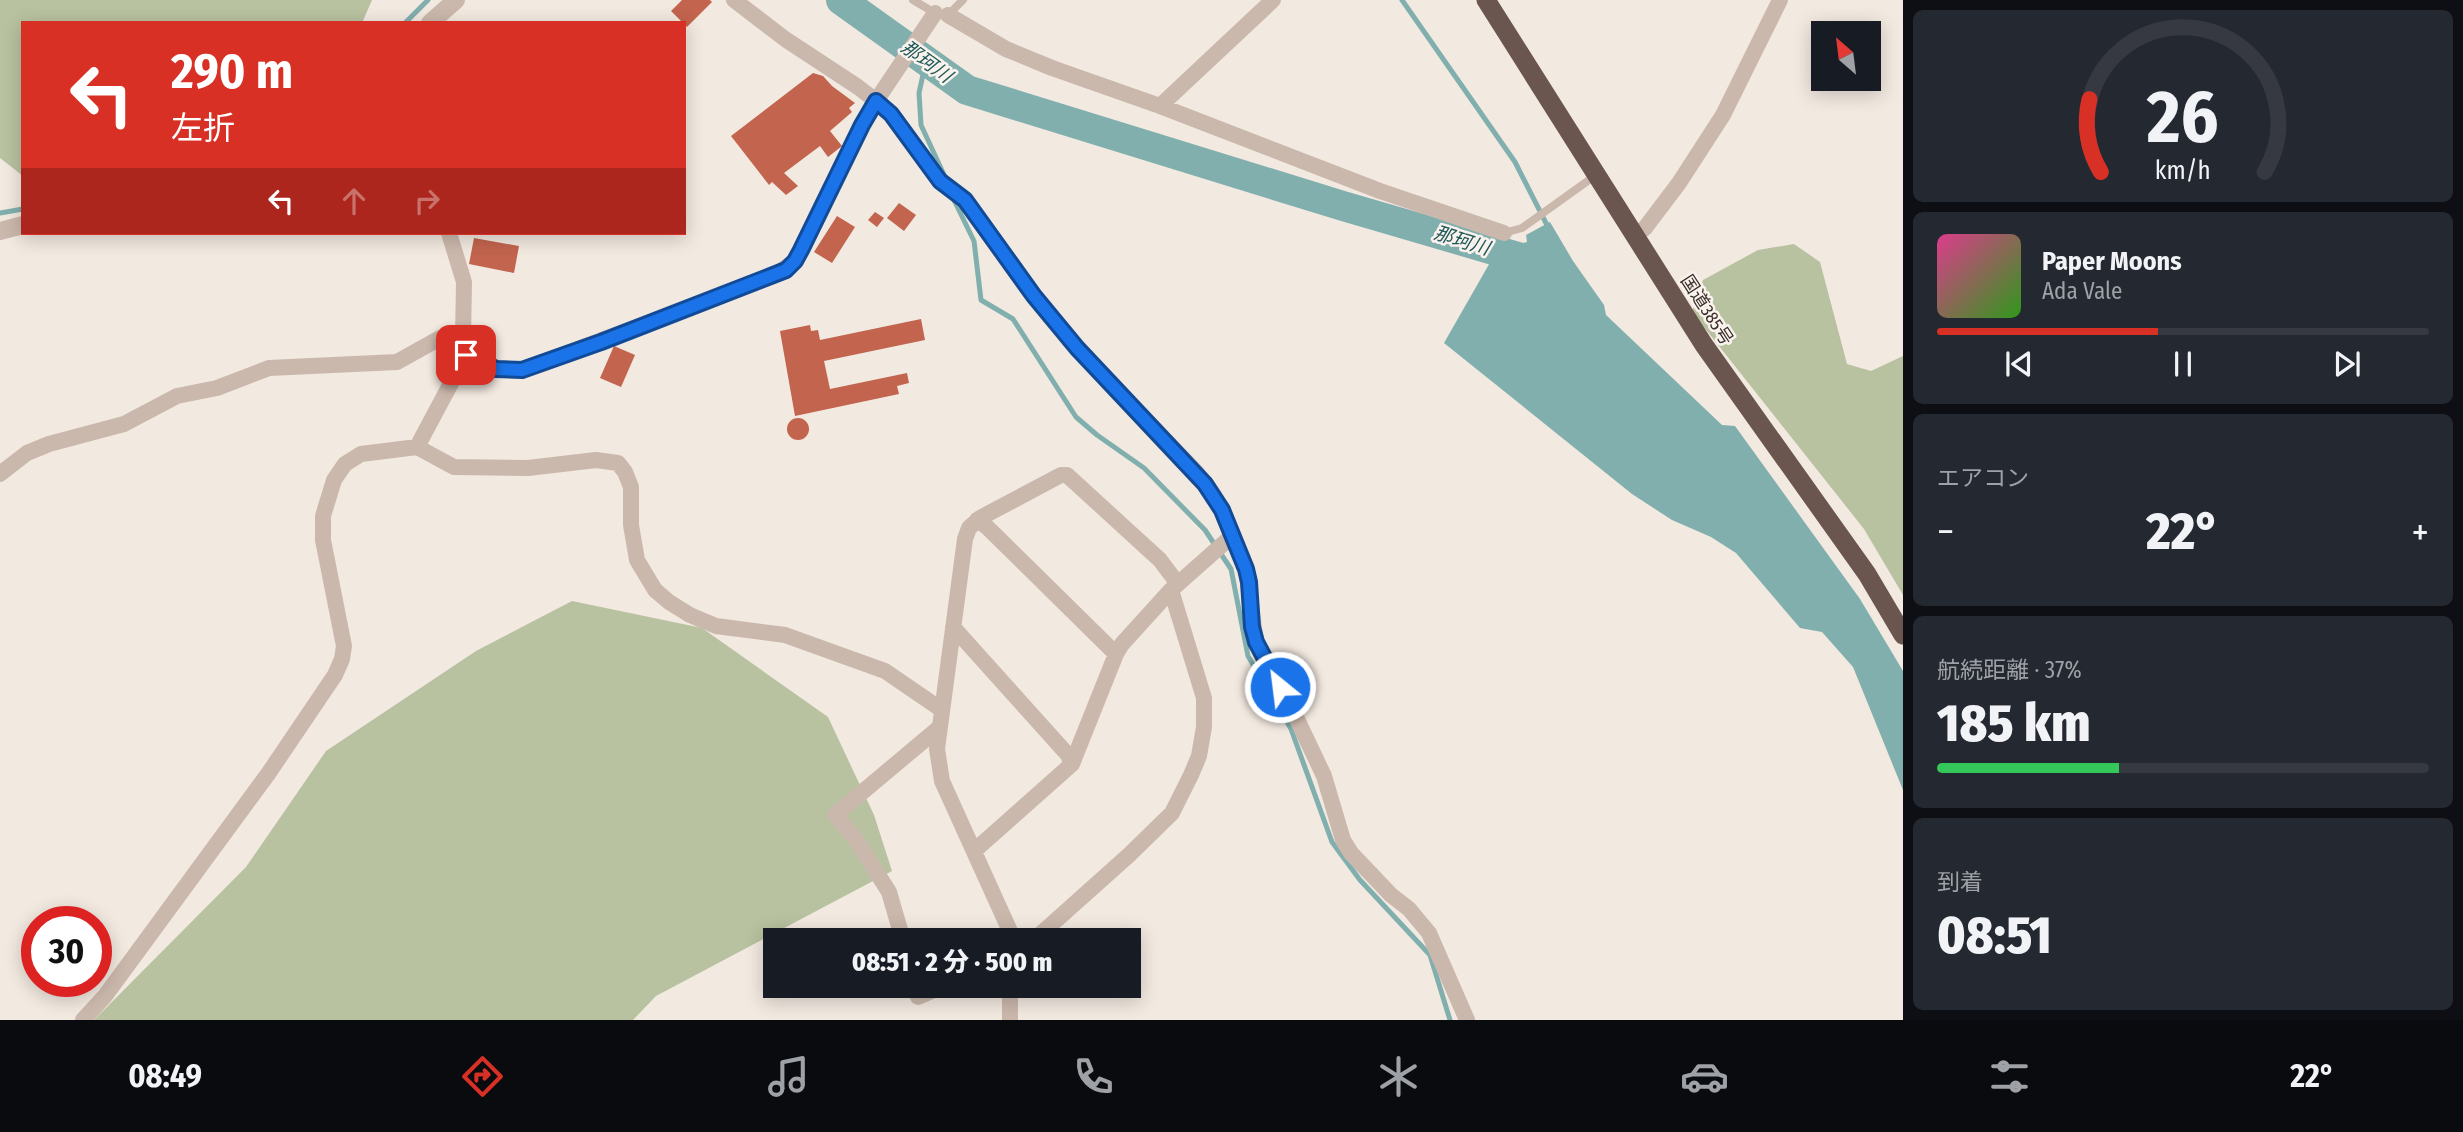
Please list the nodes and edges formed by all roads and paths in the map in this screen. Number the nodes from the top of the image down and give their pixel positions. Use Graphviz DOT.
graph roads {
  1 [pos="456,0"];
  2 [pos="734,0"];
  3 [pos="913,0"];
  4 [pos="963,0"];
  5 [pos="1273,0"];
  6 [pos="1486,0"];
  7 [pos="1780,0"];
  8 [pos="938,16"];
  9 [pos="432,21"];
  10 [pos="878,97"];
  11 [pos="1160,106"];
  12 [pos="1596,175"];
  13 [pos="21,226"];
  14 [pos="0,231"];
  15 [pos="1504,233"];
  16 [pos="450,235"];
  17 [pos="1634,236"];
  18 [pos="463,337"];
  19 [pos="466,355"];
  20 [pos="417,447"];
  21 [pos="0,474"];
  22 [pos="976,520"];
  23 [pos="1232,536"];
  24 [pos="1175,587"];
  25 [pos="953,627"];
  26 [pos="1903,635"];
  27 [pos="1116,654"];
  28 [pos="941,718"];
  29 [pos="1072,764"];
  30 [pos="974,851"];
  31 [pos="899,928"];
  32 [pos="1009,928"];
  33 [pos="1048,928"];
  34 [pos="1010,998"];
  35 [pos="1011,1019"];
  36 [pos="83,1020"];
  37 [pos="1467,1020"];
  1 -- 9 [label="street"];
  2 -- 10 [label="street"];
  3 -- 8 [label="lane"];
  4 -- 8 [label="lane"];
  5 -- 11 [label="street"];
  6 -- 12 [label="highway, 国道385号"];
  7 -- 17 [label="street"];
  8 -- 10 [label="street"];
  8 -- 11 [label="street"];
  10 -- 19 [label="street"];
  10 -- 23 [label="street"];
  11 -- 15 [label="street"];
  12 -- 15 [label="lane"];
  12 -- 17 [label="highway, 国道385号"];
  13 -- 14 [label="street"];
  16 -- 18 [label="street"];
  17 -- 26 [label="highway, 国道385号"];
  18 -- 19 [label="street"];
  18 -- 21 [label="street"];
  19 -- 20 [label="street"];
  20 -- 28 [label="street"];
  20 -- 36 [label="street"];
  22 -- 24 [label="street"];
  22 -- 25 [label="street"];
  22 -- 27 [label="street"];
  23 -- 24 [label="street"];
  23 -- 37 [label="street"];
  24 -- 27 [label="street"];
  24 -- 33 [label="street"];
  25 -- 28 [label="street"];
  25 -- 29 [label="street"];
  27 -- 29 [label="street"];
  28 -- 30 [label="street"];
  28 -- 31 [label="street"];
  29 -- 30 [label="street"];
  30 -- 32 [label="street"];
  34 -- 35 [label="street"];
}
